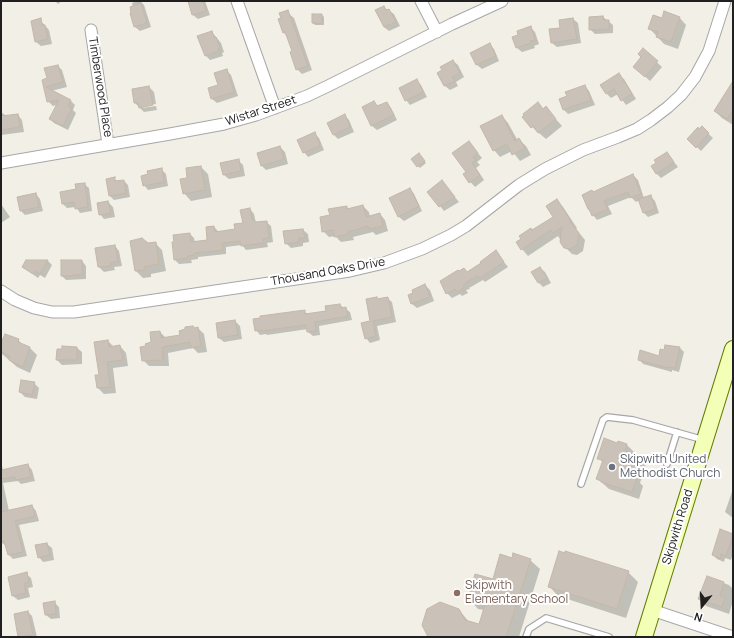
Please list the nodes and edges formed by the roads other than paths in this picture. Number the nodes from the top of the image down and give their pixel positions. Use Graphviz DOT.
graph roads {
  1 [pos="237,1"];
  2 [pos="421,1"];
  3 [pos="502,1"];
  4 [pos="725,3"];
  5 [pos="91,30"];
  6 [pos="436,32"];
  7 [pos="275,108"];
  8 [pos="108,144"];
  9 [pos="1,163"];
  10 [pos="1,291"];
  11 [pos="733,349"];
  12 [pos="677,432"];
  13 [pos="705,440"];
  14 [pos="667,464"];
  15 [pos="582,484"];
  16 [pos="652,610"];
  17 [pos="526,637"];
  18 [pos="609,637"];
  19 [pos="644,637"];
  20 [pos="733,637"];
  1 -- 7 [label="street"];
  2 -- 6 [label="street"];
  3 -- 6 [label="street, Wistar Street"];
  4 -- 10 [label="street, Thousand Oaks Drive"];
  5 -- 8 [label="street, Timberwood Place"];
  6 -- 7 [label="street, Wistar Street"];
  7 -- 8 [label="street, Wistar Street"];
  8 -- 9 [label="street, Wistar Street"];
  11 -- 13 [label="main road, Skipwith Road"];
  12 -- 13 [label="lane"];
  12 -- 14 [label="lane"];
  12 -- 15 [label="lane"];
  13 -- 16 [label="main road, Skipwith Road"];
  16 -- 19 [label="main road, Skipwith Road"];
  16 -- 20 [label="street"];
  17 -- 18 [label="lane"];
}
